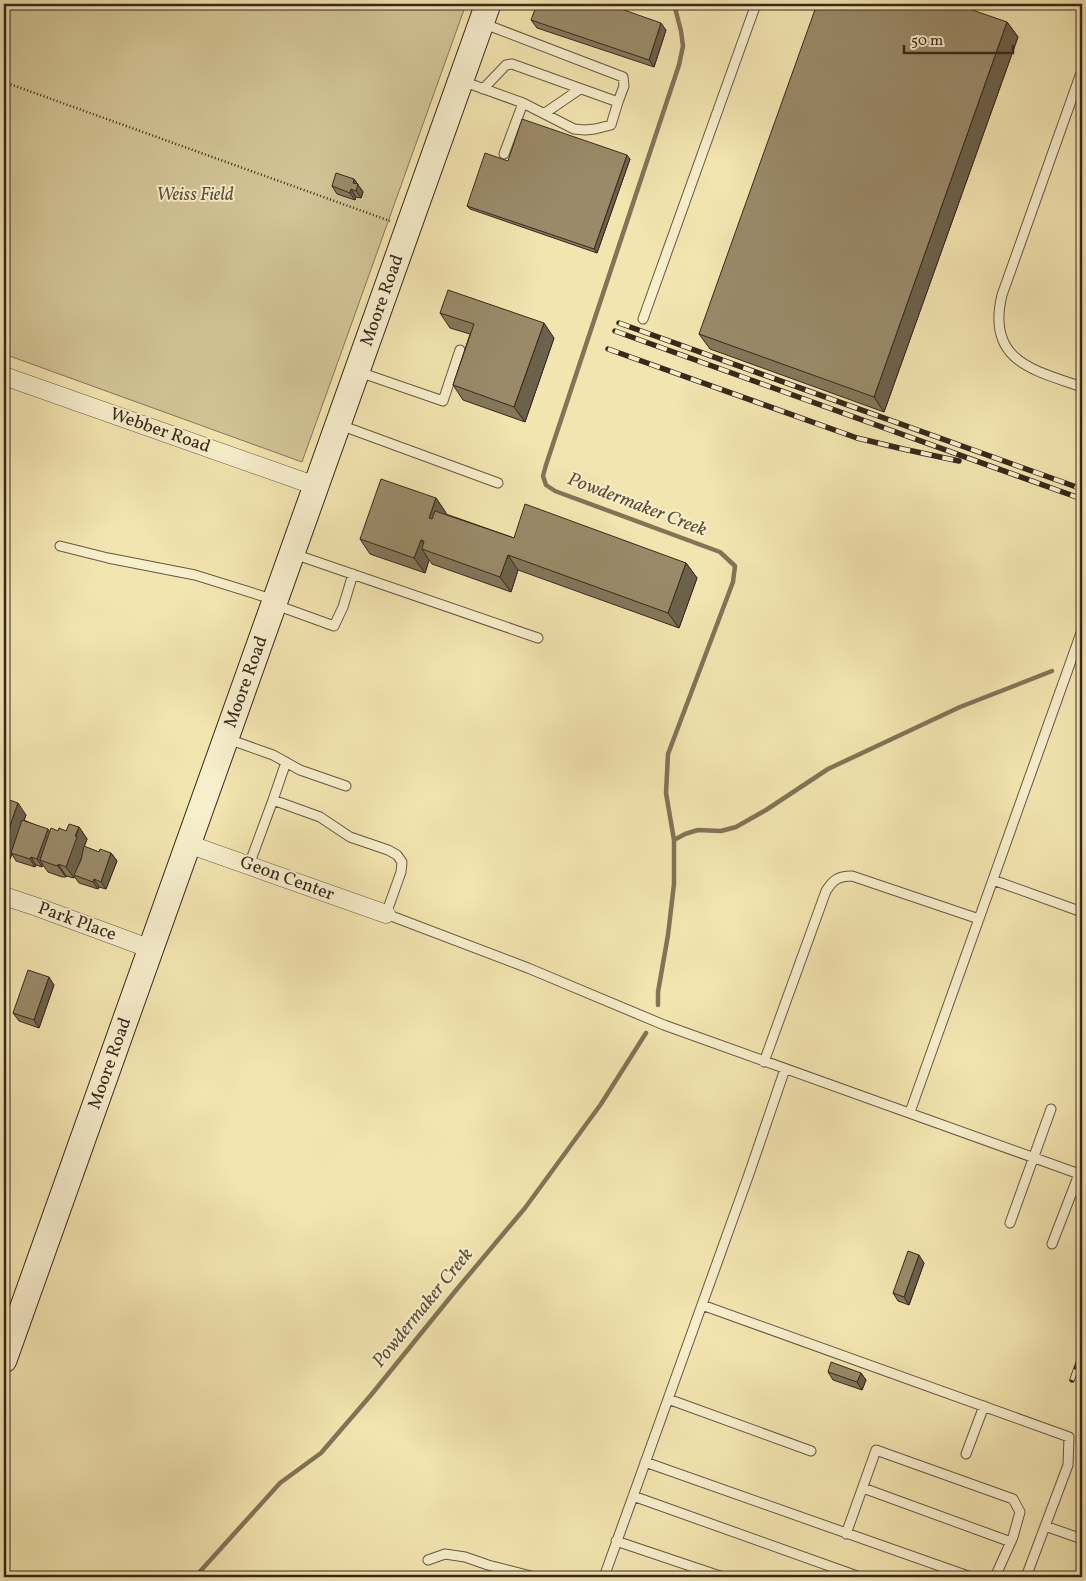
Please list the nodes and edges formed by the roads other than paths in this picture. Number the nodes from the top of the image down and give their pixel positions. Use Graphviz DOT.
graph roads {
  1 [pos="756,4"];
  2 [pos="485,13"];
  3 [pos="1082,70"];
  4 [pos="472,84"];
  5 [pos="580,89"];
  6 [pos="618,102"];
  7 [pos="523,103"];
  8 [pos="545,113"];
  9 [pos="504,154"];
  10 [pos="643,318"];
  11 [pos="460,350"];
  12 [pos="357,371"];
  13 [pos="4,376"];
  14 [pos="1082,387"];
  15 [pos="338,424"];
  16 [pos="498,483"];
  17 [pos="316,486"];
  18 [pos="60,546"];
  19 [pos="292,553"];
  20 [pos="353,574"];
  21 [pos="274,602"];
  22 [pos="1082,630"];
  23 [pos="538,638"];
  24 [pos="226,738"];
  25 [pos="286,762"];
  26 [pos="346,786"];
  27 [pos="272,800"];
  28 [pos="188,844"];
  29 [pos="248,865"];
  30 [pos="993,880"];
  31 [pos="4,896"];
  32 [pos="1082,912"];
  33 [pos="386,914"];
  34 [pos="979,919"];
  35 [pos="151,949"];
  36 [pos="764,1062"];
  37 [pos="785,1070"];
  38 [pos="1051,1109"];
  39 [pos="910,1112"];
  40 [pos="1034,1157"];
  41 [pos="1081,1174"];
  42 [pos="1010,1223"];
  43 [pos="1052,1244"];
  44 [pos="702,1304"];
  45 [pos="4,1360"];
  46 [pos="668,1399"];
  47 [pos="984,1406"];
  48 [pos="811,1451"];
  49 [pos="966,1454"];
  50 [pos="645,1462"];
  51 [pos="863,1488"];
  52 [pos="633,1496"];
  53 [pos="1045,1526"];
  54 [pos="846,1534"];
  55 [pos="1082,1539"];
  56 [pos="616,1541"];
  57 [pos="1011,1542"];
  58 [pos="428,1560"];
  59 [pos="535,1577"];
  60 [pos="604,1577"];
  61 [pos="723,1577"];
  62 [pos="860,1577"];
  63 [pos="971,1577"];
  64 [pos="995,1577"];
  65 [pos="1026,1577"];
  1 -- 10 [label="lane"];
  2 -- 4 [label="street, Moore Road"];
  2 -- 6 [label="lane"];
  3 -- 14 [label="lane"];
  4 -- 5 [label="lane"];
  4 -- 7 [label="lane"];
  4 -- 12 [label="street, Moore Road"];
  5 -- 6 [label="lane"];
  5 -- 8 [label="lane"];
  6 -- 8 [label="lane"];
  7 -- 8 [label="lane"];
  7 -- 9 [label="lane"];
  11 -- 12 [label="lane"];
  12 -- 15 [label="street, Moore Road"];
  13 -- 17 [label="street, Webber Road"];
  15 -- 16 [label="lane"];
  15 -- 17 [label="street, Moore Road"];
  17 -- 19 [label="street, Moore Road"];
  18 -- 21 [label="lane"];
  19 -- 20 [label="lane"];
  19 -- 21 [label="street, Moore Road"];
  20 -- 21 [label="lane"];
  20 -- 23 [label="lane"];
  21 -- 24 [label="street, Moore Road"];
  22 -- 30 [label="lane"];
  24 -- 25 [label="lane"];
  24 -- 28 [label="street, Moore Road"];
  25 -- 26 [label="lane"];
  25 -- 27 [label="lane"];
  27 -- 29 [label="lane"];
  27 -- 33 [label="lane"];
  28 -- 29 [label="street, Geon Center"];
  28 -- 35 [label="street, Moore Road"];
  29 -- 33 [label="street, Geon Center"];
  30 -- 32 [label="lane"];
  30 -- 34 [label="lane"];
  31 -- 35 [label="street, Park Place"];
  33 -- 36 [label="lane"];
  34 -- 36 [label="lane"];
  34 -- 39 [label="lane"];
  35 -- 45 [label="street, Moore Road"];
  36 -- 37 [label="lane"];
  37 -- 39 [label="lane"];
  37 -- 44 [label="lane"];
  38 -- 40 [label="lane"];
  39 -- 40 [label="lane"];
  40 -- 41 [label="lane"];
  40 -- 42 [label="lane"];
  41 -- 43 [label="lane"];
  44 -- 46 [label="lane"];
  44 -- 47 [label="lane"];
  46 -- 48 [label="lane"];
  46 -- 50 [label="lane"];
  47 -- 49 [label="lane"];
  47 -- 53 [label="lane"];
  50 -- 52 [label="lane"];
  50 -- 54 [label="lane"];
  51 -- 54 [label="lane"];
  51 -- 57 [label="lane"];
  51 -- 57 [label="lane"];
  52 -- 56 [label="lane"];
  52 -- 62 [label="lane"];
  53 -- 55 [label="lane"];
  53 -- 65 [label="lane"];
  54 -- 63 [label="lane"];
  56 -- 60 [label="lane"];
  56 -- 61 [label="lane"];
  57 -- 64 [label="lane"];
  58 -- 59 [label="lane"];
}
